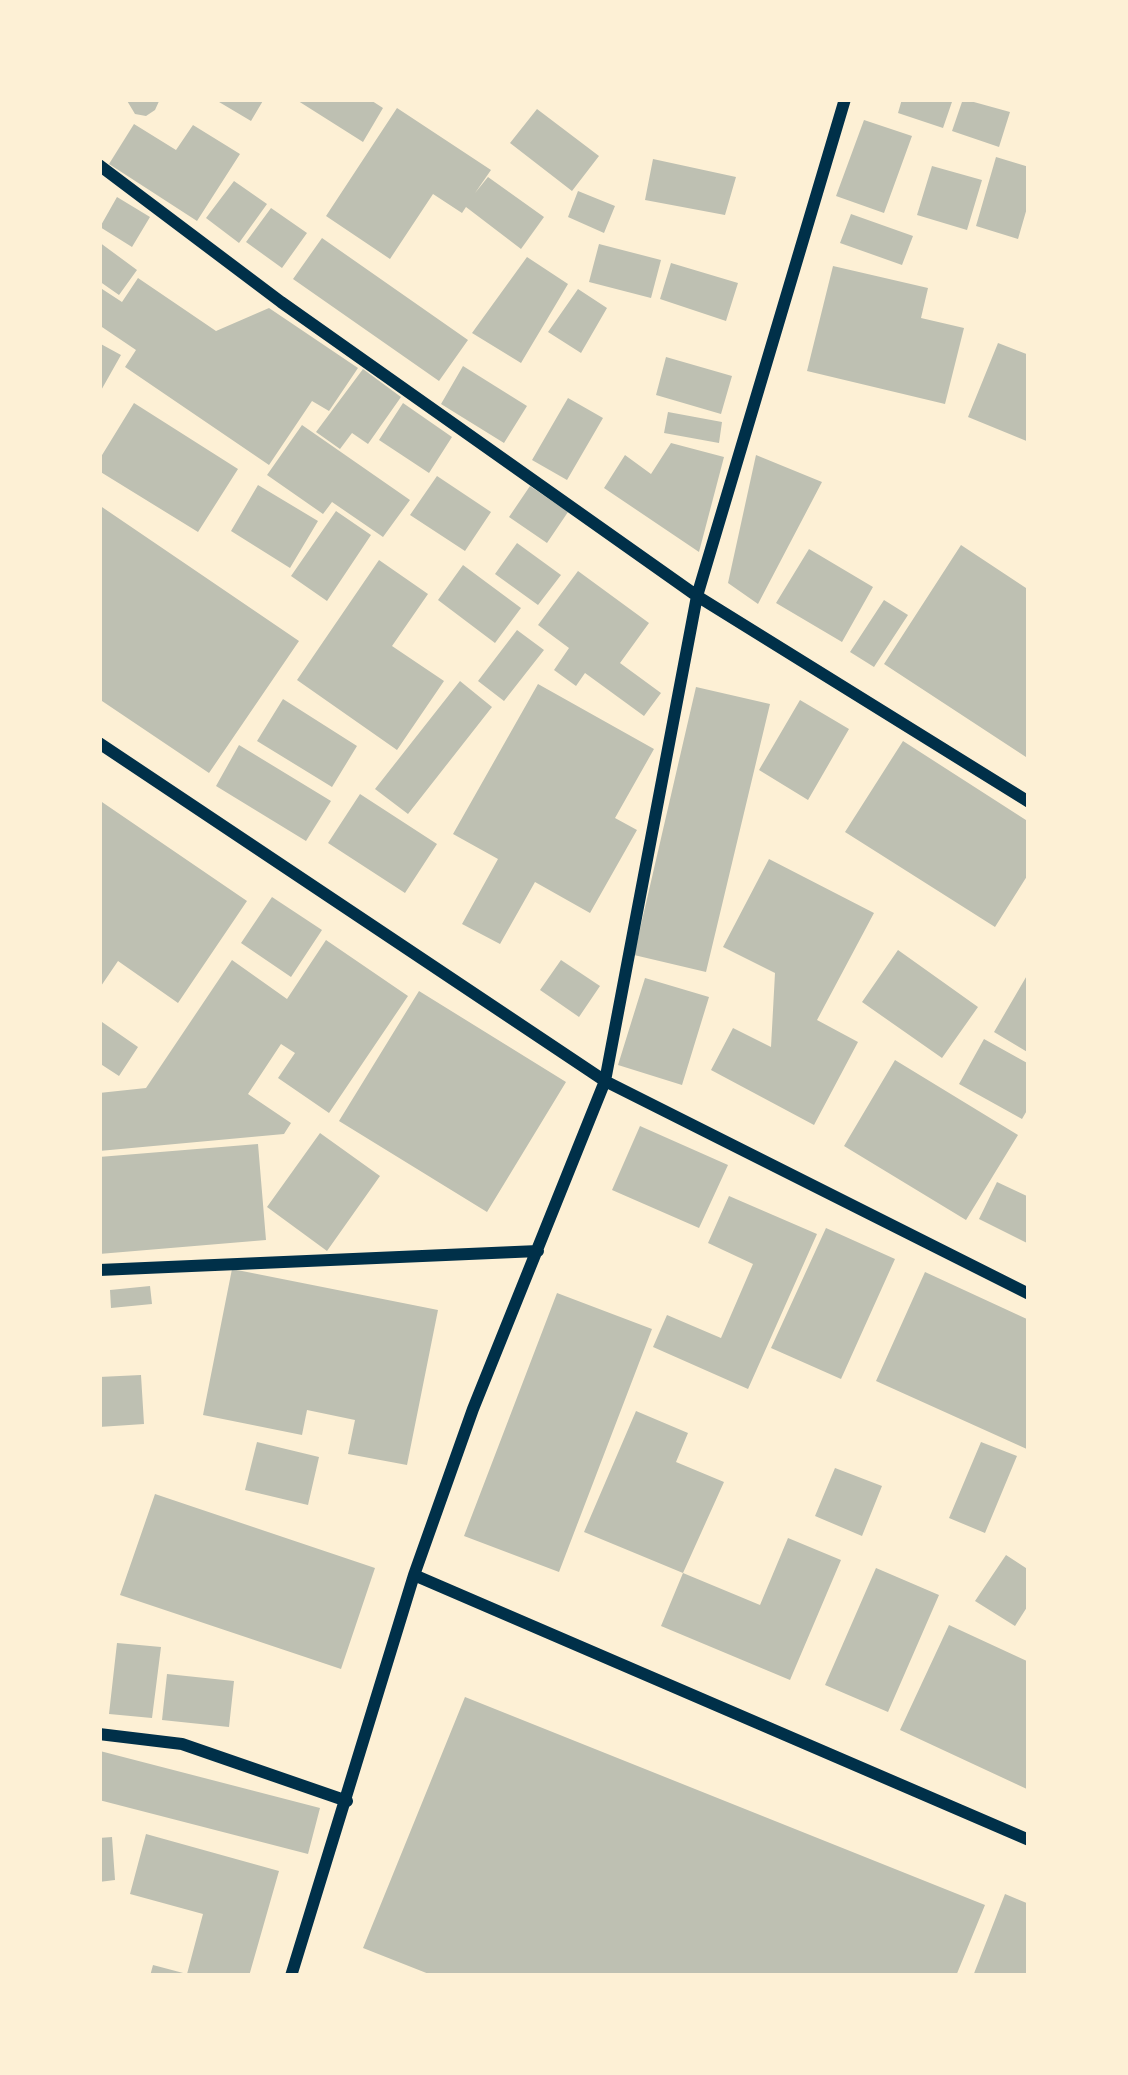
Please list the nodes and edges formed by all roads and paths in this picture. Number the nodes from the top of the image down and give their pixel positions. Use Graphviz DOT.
graph roads {
  1 [pos="845,99"];
  2 [pos="99,165"];
  3 [pos="698,596"];
  4 [pos="99,743"];
  5 [pos="1029,802"];
  6 [pos="604,1081"];
  7 [pos="538,1251"];
  8 [pos="99,1270"];
  9 [pos="1029,1294"];
  10 [pos="414,1575"];
  11 [pos="99,1734"];
  12 [pos="347,1801"];
  13 [pos="1029,1840"];
  14 [pos="297,1974"];
  1 -- 3 [label="street"];
  2 -- 3 [label="street"];
  3 -- 5 [label="street"];
  3 -- 6 [label="street"];
  4 -- 6 [label="street"];
  6 -- 7 [label="street"];
  6 -- 9 [label="street"];
  7 -- 8 [label="street"];
  7 -- 10 [label="street"];
  10 -- 12 [label="street"];
  10 -- 13 [label="street"];
  11 -- 12 [label="street"];
  12 -- 14 [label="street"];
}
